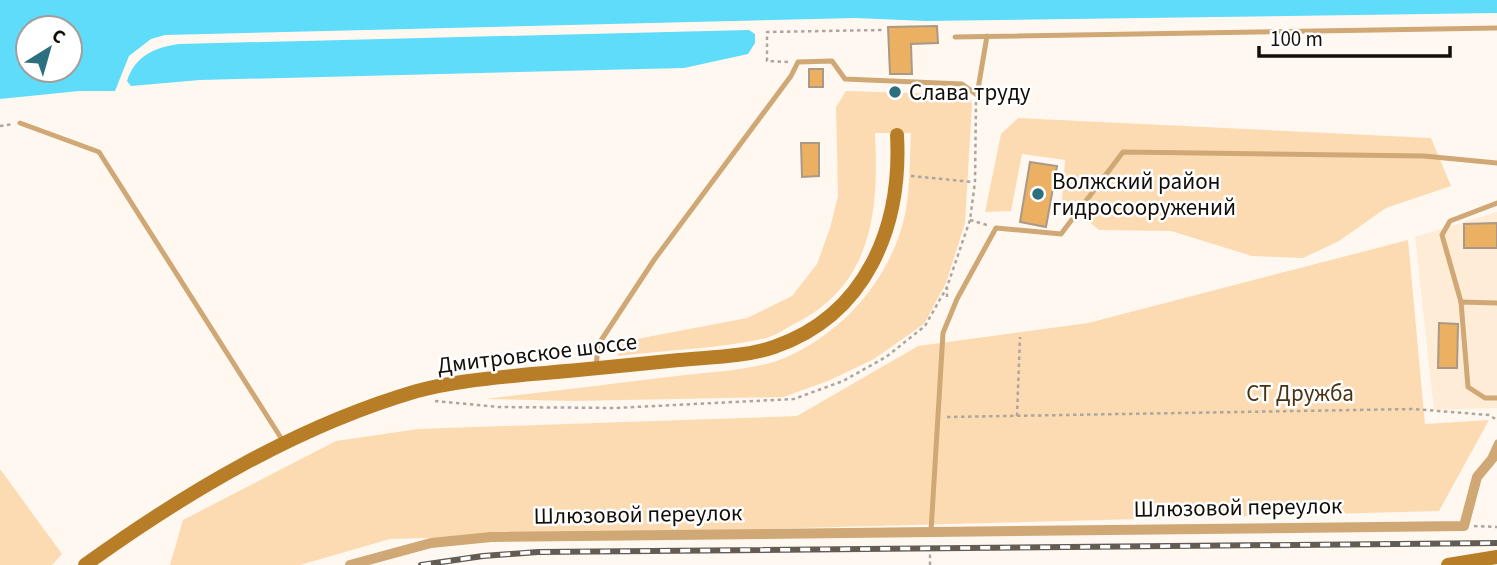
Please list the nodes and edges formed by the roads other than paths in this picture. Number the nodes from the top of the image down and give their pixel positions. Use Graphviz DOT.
graph roads {
  1 [pos="1497,28"];
  2 [pos="987,36"];
  3 [pos="954,37"];
  4 [pos="20,123"];
  5 [pos="897,135"];
  6 [pos="1497,163"];
  7 [pos="1497,203"];
  8 [pos="1461,302"];
  9 [pos="1497,303"];
  10 [pos="596,368"];
  11 [pos="1497,398"];
  12 [pos="1497,442"];
  13 [pos="285,444"];
  14 [pos="1493,456"];
  15 [pos="931,531"];
  16 [pos="1497,557"];
  17 [pos="88,564"];
  18 [pos="350,565"];
  19 [pos="1448,565"];
  1 -- 2 [label="lane"];
  2 -- 3 [label="lane"];
  2 -- 10 [label="lane"];
  4 -- 13 [label="lane"];
  5 -- 10 [label="street, Дмитровское шоссе"];
  6 -- 15 [label="lane"];
  7 -- 8 [label="lane"];
  8 -- 9 [label="lane"];
  8 -- 11 [label="lane"];
  10 -- 13 [label="street, Дмитровское шоссе"];
  12 -- 14 [label="lane"];
  13 -- 17 [label="street, Дмитровское шоссе"];
  14 -- 15 [label="street, Шлюзовой переулок"];
  15 -- 18 [label="street, Шлюзовой переулок"];
  16 -- 19 [label="street"];
}
